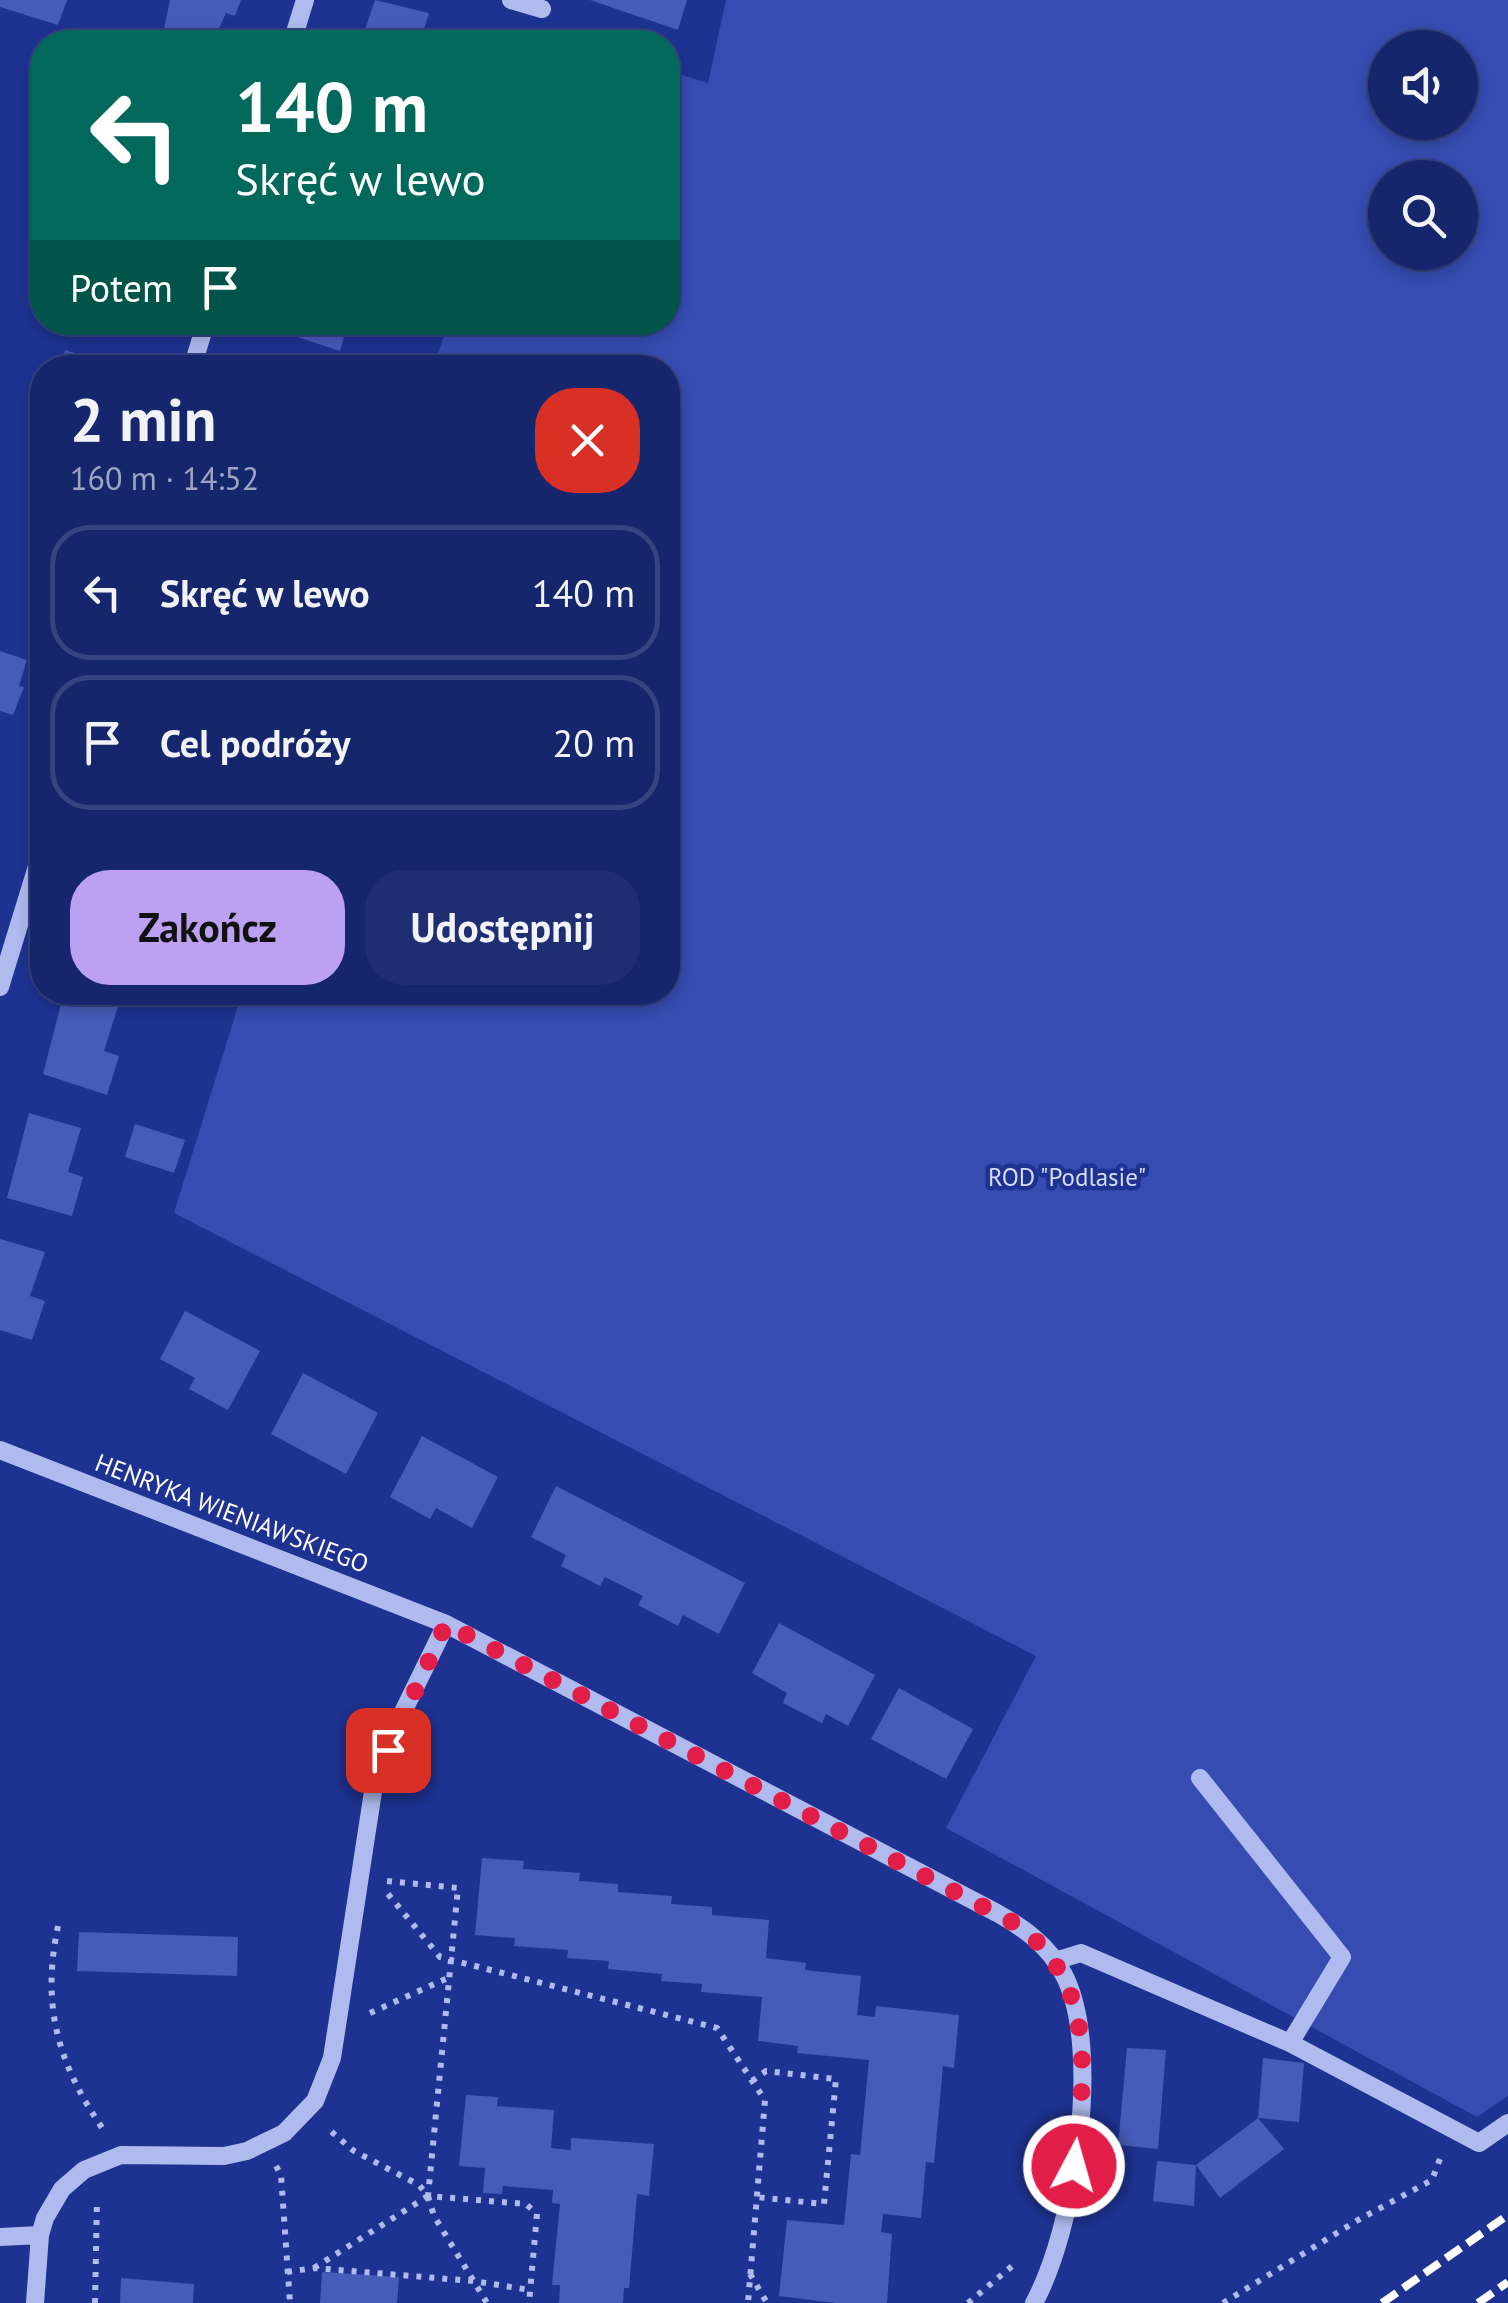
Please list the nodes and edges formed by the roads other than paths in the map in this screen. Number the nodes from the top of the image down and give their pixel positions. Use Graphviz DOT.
graph roads {
  1 [pos="305,0"];
  2 [pos="510,0"];
  3 [pos="542,9"];
  4 [pos="296,30"];
  5 [pos="30,889"];
  6 [pos="0,987"];
  7 [pos="0,1450"];
  8 [pos="446,1624"];
  9 [pos="1200,1778"];
  10 [pos="1055,1961"];
  11 [pos="1290,2043"];
  12 [pos="1508,2122"];
  13 [pos="40,2235"];
  14 [pos="0,2238"];
  15 [pos="34,2303"];
  16 [pos="1034,2303"];
  1 -- 4 [label="street"];
  2 -- 3 [label="street"];
  5 -- 6 [label="street"];
  7 -- 8 [label="street, HENRYKA WIENIAWSKIEGO"];
  8 -- 10 [label="street, HENRYKA WIENIAWSKIEGO"];
  8 -- 13 [label="street"];
  9 -- 11 [label="street"];
  10 -- 11 [label="street"];
  10 -- 16 [label="street, HENRYKA WIENIAWSKIEGO"];
  11 -- 12 [label="street"];
  13 -- 14 [label="street"];
  13 -- 15 [label="street"];
}
